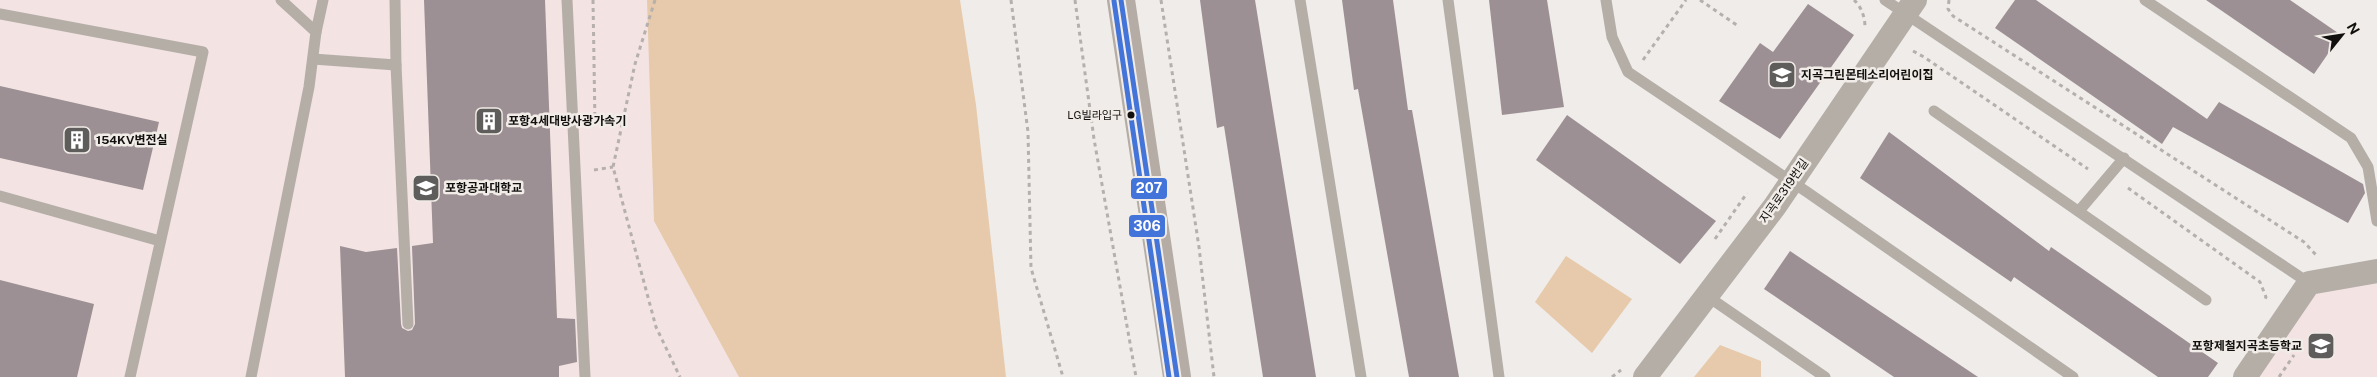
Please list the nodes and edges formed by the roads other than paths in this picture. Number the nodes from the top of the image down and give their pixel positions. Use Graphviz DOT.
graph roads {
  1 [pos="281,0"];
  2 [pos="323,0"];
  3 [pos="395,0"];
  4 [pos="567,0"];
  5 [pos="1121,0"];
  6 [pos="1300,0"];
  7 [pos="1448,0"];
  8 [pos="1606,0"];
  9 [pos="1885,0"];
  10 [pos="2145,0"];
  11 [pos="1910,7"];
  12 [pos="0,14"];
  13 [pos="316,32"];
  14 [pos="312,59"];
  15 [pos="396,65"];
  16 [pos="1934,111"];
  17 [pos="2124,158"];
  18 [pos="1792,182"];
  19 [pos="0,196"];
  20 [pos="2079,211"];
  21 [pos="2377,221"];
  22 [pos="160,242"];
  23 [pos="2377,271"];
  24 [pos="2309,283"];
  25 [pos="1707,296"];
  26 [pos="2206,300"];
  27 [pos="408,324"];
  28 [pos="130,377"];
  29 [pos="251,377"];
  30 [pos="585,377"];
  31 [pos="1177,377"];
  32 [pos="1361,377"];
  33 [pos="1499,377"];
  34 [pos="1645,377"];
  35 [pos="1826,377"];
  36 [pos="2073,377"];
  37 [pos="2245,377"];
  1 -- 13 [label="lane"];
  2 -- 13 [label="lane"];
  3 -- 15 [label="lane"];
  4 -- 30 [label="lane"];
  5 -- 31 [label="main road"];
  6 -- 32 [label="lane"];
  7 -- 33 [label="lane"];
  8 -- 18 [label="lane"];
  9 -- 11 [label="lane"];
  10 -- 21 [label="lane"];
  11 -- 17 [label="lane"];
  11 -- 18 [label="street, 지곡로319번길"];
  12 -- 22 [label="lane"];
  13 -- 14 [label="lane"];
  14 -- 15 [label="lane"];
  14 -- 29 [label="lane"];
  15 -- 27 [label="lane"];
  16 -- 20 [label="lane"];
  17 -- 20 [label="lane"];
  17 -- 24 [label="lane"];
  18 -- 25 [label="street, 지곡로319번길"];
  18 -- 36 [label="lane"];
  19 -- 22 [label="lane"];
  20 -- 26 [label="lane"];
  22 -- 28 [label="lane"];
  23 -- 24 [label="street"];
  24 -- 37 [label="street"];
  25 -- 34 [label="street, 지곡로319번길"];
  25 -- 35 [label="lane"];
}
